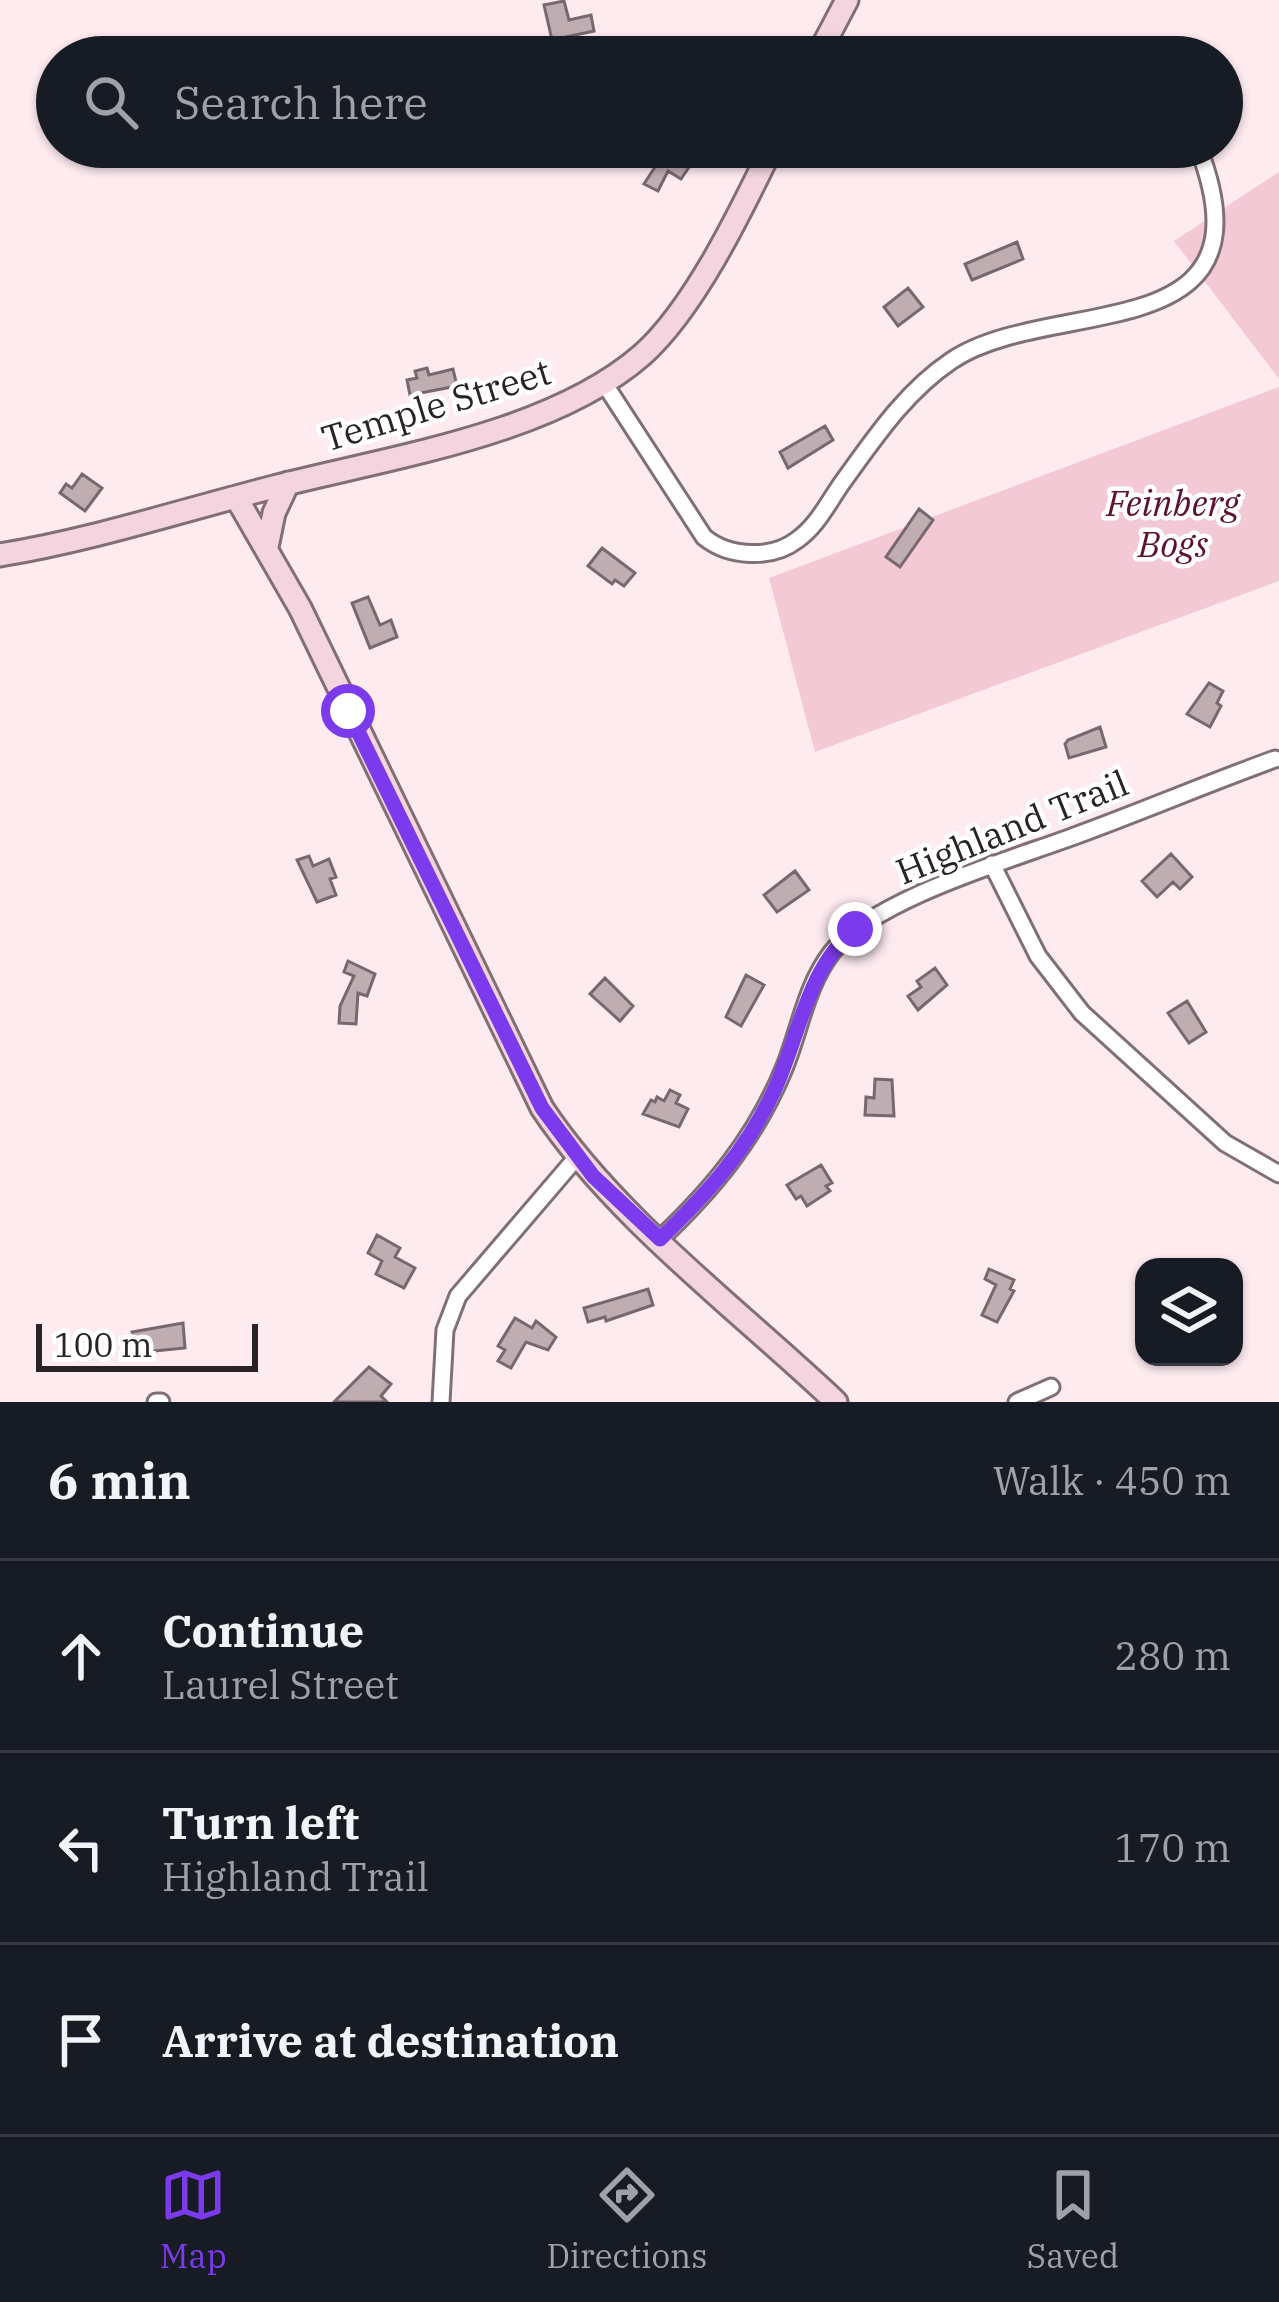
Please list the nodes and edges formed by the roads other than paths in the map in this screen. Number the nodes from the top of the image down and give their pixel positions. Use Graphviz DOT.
graph roads {
  1 [pos="847,0"];
  2 [pos="829,36"];
  3 [pos="761,168"];
  4 [pos="1210,168"];
  5 [pos="1233,226"];
  6 [pos="1205,291"];
  7 [pos="604,383"];
  8 [pos="288,483"];
  9 [pos="236,497"];
  10 [pos="267,547"];
  11 [pos="0,555"];
  12 [pos="1275,759"];
  13 [pos="992,864"];
  14 [pos="578,1157"];
  15 [pos="1279,1174"];
  16 [pos="660,1239"];
  17 [pos="1051,1387"];
  18 [pos="441,1402"];
  19 [pos="836,1402"];
  20 [pos="1017,1402"];
  1 -- 2 [label="main road"];
  3 -- 7 [label="main road, Temple Street"];
  4 -- 5 [label="street"];
  6 -- 7 [label="street"];
  7 -- 8 [label="main road, Temple Street"];
  8 -- 9 [label="main road, Temple Street"];
  8 -- 10 [label="main road"];
  9 -- 10 [label="main road"];
  9 -- 11 [label="main road, Temple Street"];
  10 -- 14 [label="main road"];
  12 -- 13 [label="street, Highland Trail"];
  13 -- 15 [label="street"];
  13 -- 16 [label="street, Highland Trail"];
  14 -- 16 [label="main road"];
  14 -- 18 [label="street"];
  16 -- 19 [label="main road"];
  17 -- 20 [label="street"];
}
